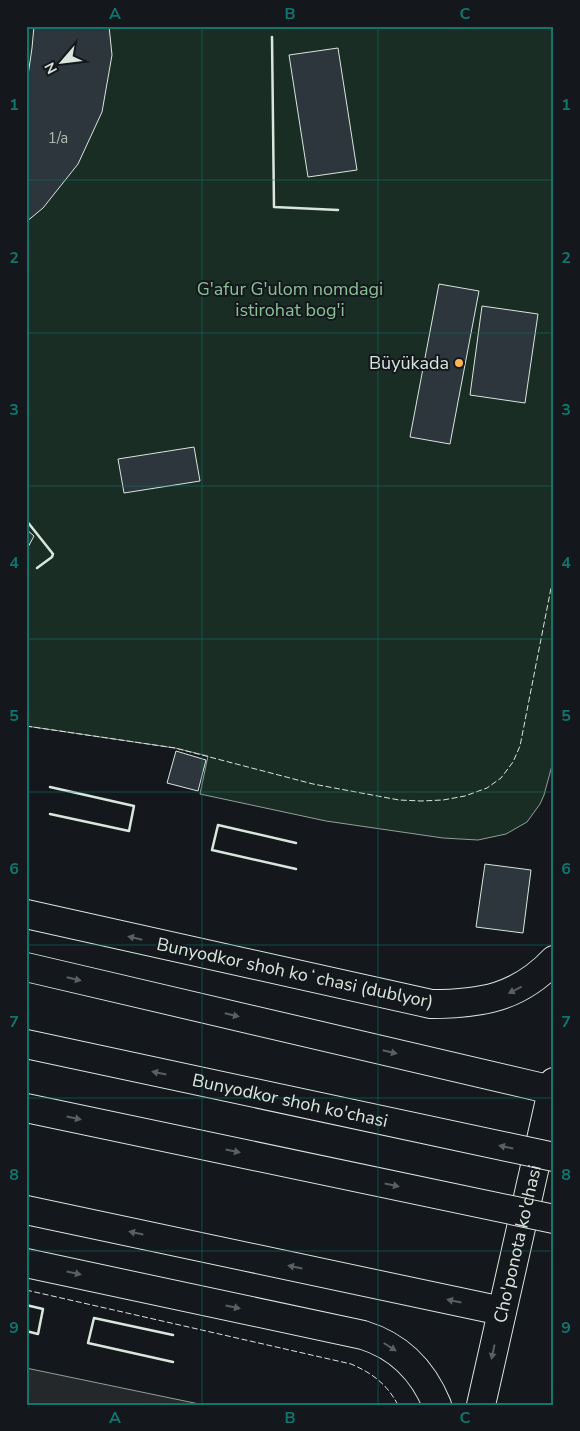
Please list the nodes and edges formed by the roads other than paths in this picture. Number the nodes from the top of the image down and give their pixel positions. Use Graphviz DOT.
graph roads {
  1 [pos="26,914"];
  2 [pos="554,960"];
  3 [pos="26,968"];
  4 [pos="26,1044"];
  5 [pos="553,1086"];
  6 [pos="26,1108"];
  7 [pos="554,1157"];
  8 [pos="26,1210"];
  9 [pos="554,1219"];
  10 [pos="26,1263"];
  11 [pos="502,1311"];
  12 [pos="437,1405"];
  13 [pos="481,1405"];
  2 -- 1 [label="main road, Bunyodkor shoh koʻchasi (dublyor), one-way"];
  3 -- 5 [label="main road, one-way"];
  7 -- 4 [label="main road, Bunyodkor shoh ko'chasi, one-way, bridge"];
  5 -- 11 [label="main road, Cho'ponota ko'chasi"];
  6 -- 9 [label="main road, one-way, bridge"];
  11 -- 8 [label="main road, one-way"];
  10 -- 12 [label="main road, one-way"];
  11 -- 13 [label="main road, Cho'ponota ko'chasi, one-way"];
}
